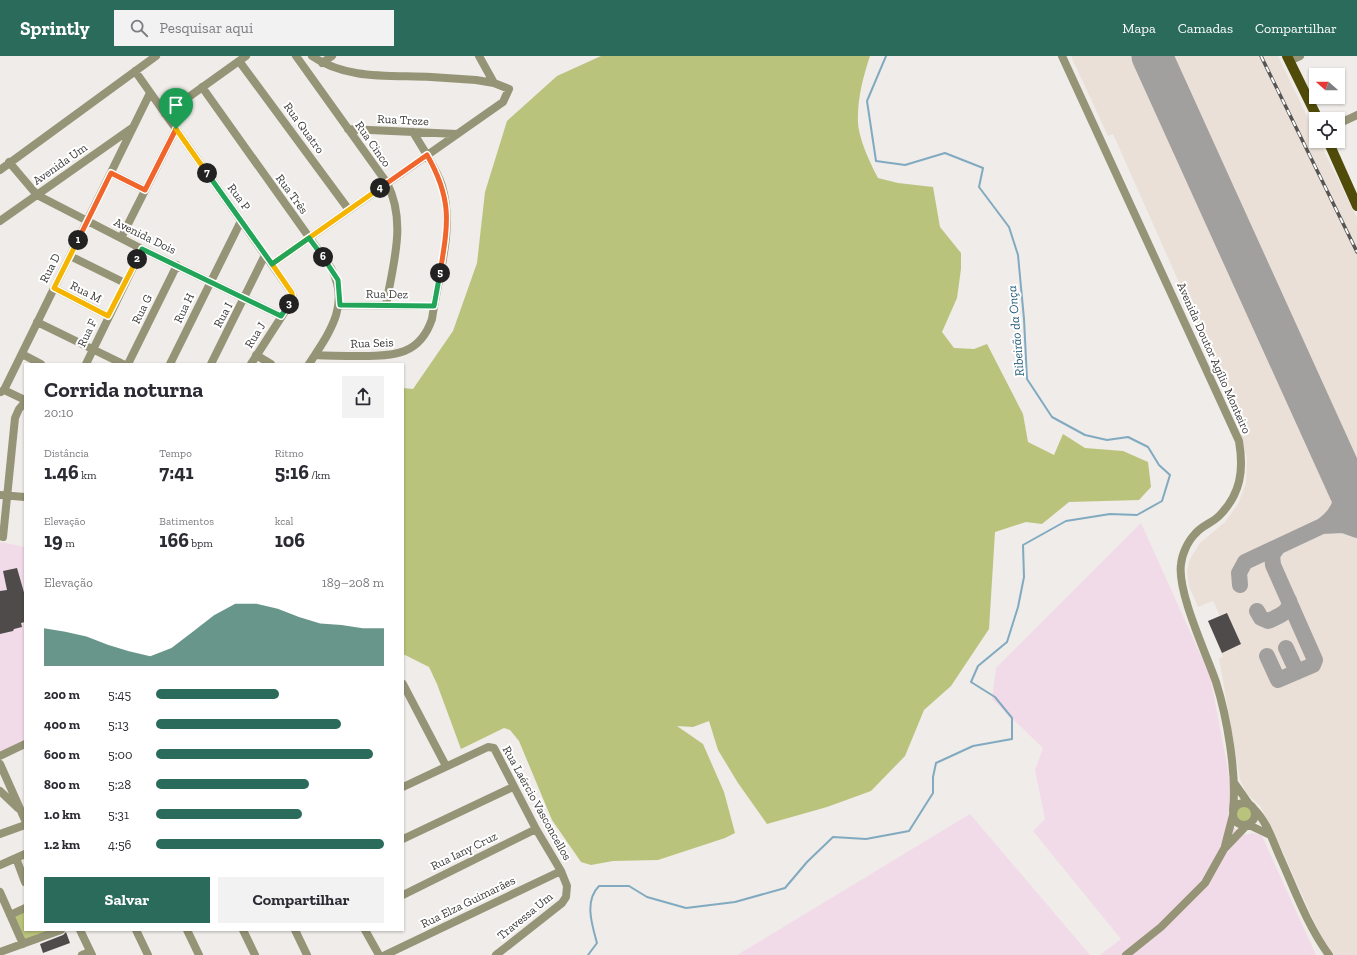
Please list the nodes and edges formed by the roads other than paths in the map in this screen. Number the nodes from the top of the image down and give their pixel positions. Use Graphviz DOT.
graph roads {
  1 [pos="156,56"];
  2 [pos="296,56"];
  3 [pos="312,56"];
  4 [pos="332,56"];
  5 [pos="479,56"];
  6 [pos="1062,56"];
  7 [pos="1300,56"];
  8 [pos="243,58"];
  9 [pos="1288,59"];
  10 [pos="322,63"];
  11 [pos="135,71"];
  12 [pos="494,82"];
  13 [pos="202,87"];
  14 [pos="150,93"];
  15 [pos="1314,112"];
  16 [pos="165,114"];
  17 [pos="1357,115"];
  18 [pos="1345,121"];
  19 [pos="133,128"];
  20 [pos="176,129"];
  21 [pos="348,129"];
  22 [pos="413,132"];
  23 [pos="457,134"];
  24 [pos="1331,148"];
  25 [pos="427,155"];
  26 [pos="9,162"];
  27 [pos="0,170"];
  28 [pos="111,173"];
  29 [pos="386,183"];
  30 [pos="145,190"];
  31 [pos="37,195"];
  32 [pos="1356,201"];
  33 [pos="349,210"];
  34 [pos="241,220"];
  35 [pos="0,221"];
  36 [pos="87,221"];
  37 [pos="121,238"];
  38 [pos="309,238"];
  39 [pos="142,249"];
  40 [pos="265,255"];
  41 [pos="70,256"];
  42 [pos="272,264"];
  43 [pos="177,265"];
  44 [pos="211,282"];
  45 [pos="125,283"];
  46 [pos="54,288"];
  47 [pos="244,299"];
  48 [pos="293,299"];
  49 [pos="340,305"];
  50 [pos="386,306"];
  51 [pos="434,306"];
  52 [pos="108,316"];
  53 [pos="281,316"];
  54 [pos="37,322"];
  55 [pos="92,349"];
  56 [pos="22,354"];
  57 [pos="315,355"];
  58 [pos="256,356"];
  59 [pos="39,363"];
  60 [pos="86,363"];
  61 [pos="121,363"];
  62 [pos="128,363"];
  63 [pos="170,363"];
  64 [pos="212,363"];
  65 [pos="252,363"];
  66 [pos="269,363"];
  67 [pos="311,363"];
  68 [pos="2,391"];
  69 [pos="24,401"];
  70 [pos="24,402"];
  71 [pos="3,495"];
  72 [pos="24,497"];
  73 [pos="3,537"];
  74 [pos="404,686"];
  75 [pos="24,744"];
  76 [pos="0,756"];
  77 [pos="0,764"];
  78 [pos="446,766"];
  79 [pos="1235,784"];
  80 [pos="404,787"];
  81 [pos="514,787"];
  82 [pos="0,791"];
  83 [pos="1252,806"];
  84 [pos="21,811"];
  85 [pos="1233,812"];
  86 [pos="24,818"];
  87 [pos="24,825"];
  88 [pos="1248,825"];
  89 [pos="536,829"];
  90 [pos="0,834"];
  91 [pos="1270,835"];
  92 [pos="404,839"];
  93 [pos="1224,849"];
  94 [pos="24,854"];
  95 [pos="16,858"];
  96 [pos="0,865"];
  97 [pos="561,871"];
  98 [pos="24,879"];
  99 [pos="0,892"];
  100 [pos="404,895"];
  101 [pos="24,908"];
  102 [pos="10,914"];
  103 [pos="58,931"];
  104 [pos="80,931"];
  105 [pos="136,931"];
  106 [pos="187,931"];
  107 [pos="243,931"];
  108 [pos="295,931"];
  109 [pos="366,931"];
  110 [pos="23,944"];
  111 [pos="0,952"];
  112 [pos="87,954"];
  113 [pos="148,955"];
  114 [pos="199,955"];
  115 [pos="255,955"];
  116 [pos="307,955"];
  117 [pos="378,955"];
  118 [pos="385,955"];
  119 [pos="496,955"];
  120 [pos="1126,955"];
  121 [pos="1329,955"];
  1 -- 11 [label="street"];
  2 -- 21 [label="street, Rua Cinco"];
  3 -- 10 [label="street"];
  4 -- 10 [label="street"];
  5 -- 12 [label="street"];
  6 -- 79 [label="street, Avenida Doutor Agílio Monteiro"];
  7 -- 9 [label="street"];
  8 -- 13 [label="street"];
  8 -- 33 [label="street, Rua Quatro"];
  9 -- 15 [label="main road"];
  10 -- 12 [label="street"];
  11 -- 14 [label="street, Rua P"];
  11 -- 26 [label="street"];
  12 -- 23 [label="street"];
  13 -- 16 [label="street"];
  13 -- 38 [label="street, Rua Três"];
  14 -- 16 [label="street, Rua P"];
  14 -- 19 [label="street, Rua D"];
  16 -- 20 [label="street, Rua P"];
  17 -- 18 [label="street"];
  19 -- 28 [label="street, Rua D"];
  19 -- 31 [label="street, Avenida Um"];
  20 -- 30 [label="street"];
  20 -- 34 [label="street, Rua P"];
  21 -- 22 [label="street, Rua Treze"];
  21 -- 29 [label="street, Rua Cinco"];
  22 -- 23 [label="street, Rua Treze"];
  22 -- 25 [label="street, Rua Seis"];
  23 -- 25 [label="street"];
  24 -- 32 [label="main road"];
  25 -- 29 [label="street"];
  25 -- 51 [label="street, Rua Seis"];
  26 -- 27 [label="street"];
  26 -- 31 [label="street, Avenida Dois"];
  28 -- 30 [label="street"];
  28 -- 36 [label="street, Rua D"];
  29 -- 33 [label="street"];
  29 -- 50 [label="street, Rua Cinco"];
  30 -- 37 [label="street"];
  31 -- 35 [label="street, Avenida Um"];
  31 -- 36 [label="street, Avenida Dois"];
  33 -- 38 [label="street"];
  34 -- 40 [label="street, Rua P"];
  34 -- 44 [label="street, Rua H"];
  36 -- 37 [label="street, Avenida Dois"];
  36 -- 41 [label="street, Rua D"];
  37 -- 39 [label="street, Avenida Dois"];
  38 -- 42 [label="street"];
  38 -- 49 [label="street, Rua Três"];
  39 -- 43 [label="street, Avenida Dois"];
  39 -- 45 [label="street, Rua F"];
  40 -- 42 [label="street, Rua P"];
  40 -- 47 [label="street, Rua I"];
  41 -- 45 [label="street"];
  41 -- 46 [label="street, Rua D"];
  42 -- 48 [label="street, Rua P"];
  43 -- 44 [label="street, Avenida Dois"];
  43 -- 62 [label="street, Rua G"];
  44 -- 47 [label="street, Avenida Dois"];
  44 -- 63 [label="street, Rua H"];
  45 -- 52 [label="street, Rua F"];
  46 -- 52 [label="street, Rua M"];
  46 -- 54 [label="street, Rua D"];
  47 -- 53 [label="street, Avenida Dois"];
  47 -- 64 [label="street, Rua I"];
  48 -- 53 [label="street, Rua J"];
  49 -- 50 [label="street, Rua Dez"];
  49 -- 57 [label="street, Rua Três"];
  50 -- 51 [label="street, Rua Dez"];
  51 -- 57 [label="street, Rua Seis"];
  52 -- 55 [label="street, Rua F"];
  53 -- 58 [label="street, Rua J"];
  54 -- 55 [label="street"];
  54 -- 56 [label="street, Rua D"];
  55 -- 60 [label="street, Rua F"];
  55 -- 61 [label="street"];
  56 -- 59 [label="street"];
  56 -- 68 [label="street, Rua D"];
  57 -- 67 [label="street, Rua Três"];
  58 -- 65 [label="street, Rua J"];
  58 -- 66 [label="street"];
  68 -- 69 [label="street"];
  70 -- 71 [label="street"];
  71 -- 72 [label="street"];
  71 -- 73 [label="street"];
  74 -- 78 [label="street"];
  75 -- 76 [label="street"];
  77 -- 84 [label="street"];
  78 -- 80 [label="street"];
  78 -- 81 [label="street, Rua Laércio Vasconcellos"];
  79 -- 83 [label="street, Avenida Doutor Agílio Monteiro"];
  79 -- 85 [label="street, Avenida Doutor Agílio Monteiro"];
  81 -- 89 [label="street, Rua Laércio Vasconcellos"];
  81 -- 92 [label="street"];
  82 -- 84 [label="street"];
  83 -- 85 [label="street"];
  83 -- 88 [label="street"];
  83 -- 91 [label="street, Avenida Doutor Agílio Monteiro"];
  84 -- 86 [label="street"];
  85 -- 88 [label="street"];
  85 -- 93 [label="street, Avenida Doutor Agílio Monteiro"];
  87 -- 90 [label="street"];
  88 -- 91 [label="street"];
  88 -- 93 [label="street"];
  89 -- 97 [label="street, Rua Laércio Vasconcellos"];
  89 -- 100 [label="street, Rua Iany Cruz"];
  91 -- 121 [label="street, Avenida Doutor Agílio Monteiro"];
  93 -- 120 [label="street"];
  94 -- 95 [label="street"];
  95 -- 96 [label="street"];
  95 -- 98 [label="street"];
  97 -- 118 [label="street, Rua Elza Guimarães"];
  97 -- 119 [label="street, Travessa Um"];
  99 -- 102 [label="street"];
  101 -- 102 [label="street"];
  102 -- 110 [label="street"];
  103 -- 110 [label="street"];
  104 -- 112 [label="street"];
  105 -- 113 [label="street"];
  106 -- 114 [label="street"];
  107 -- 115 [label="street"];
  108 -- 116 [label="street"];
  109 -- 117 [label="street"];
  110 -- 111 [label="street"];
}
